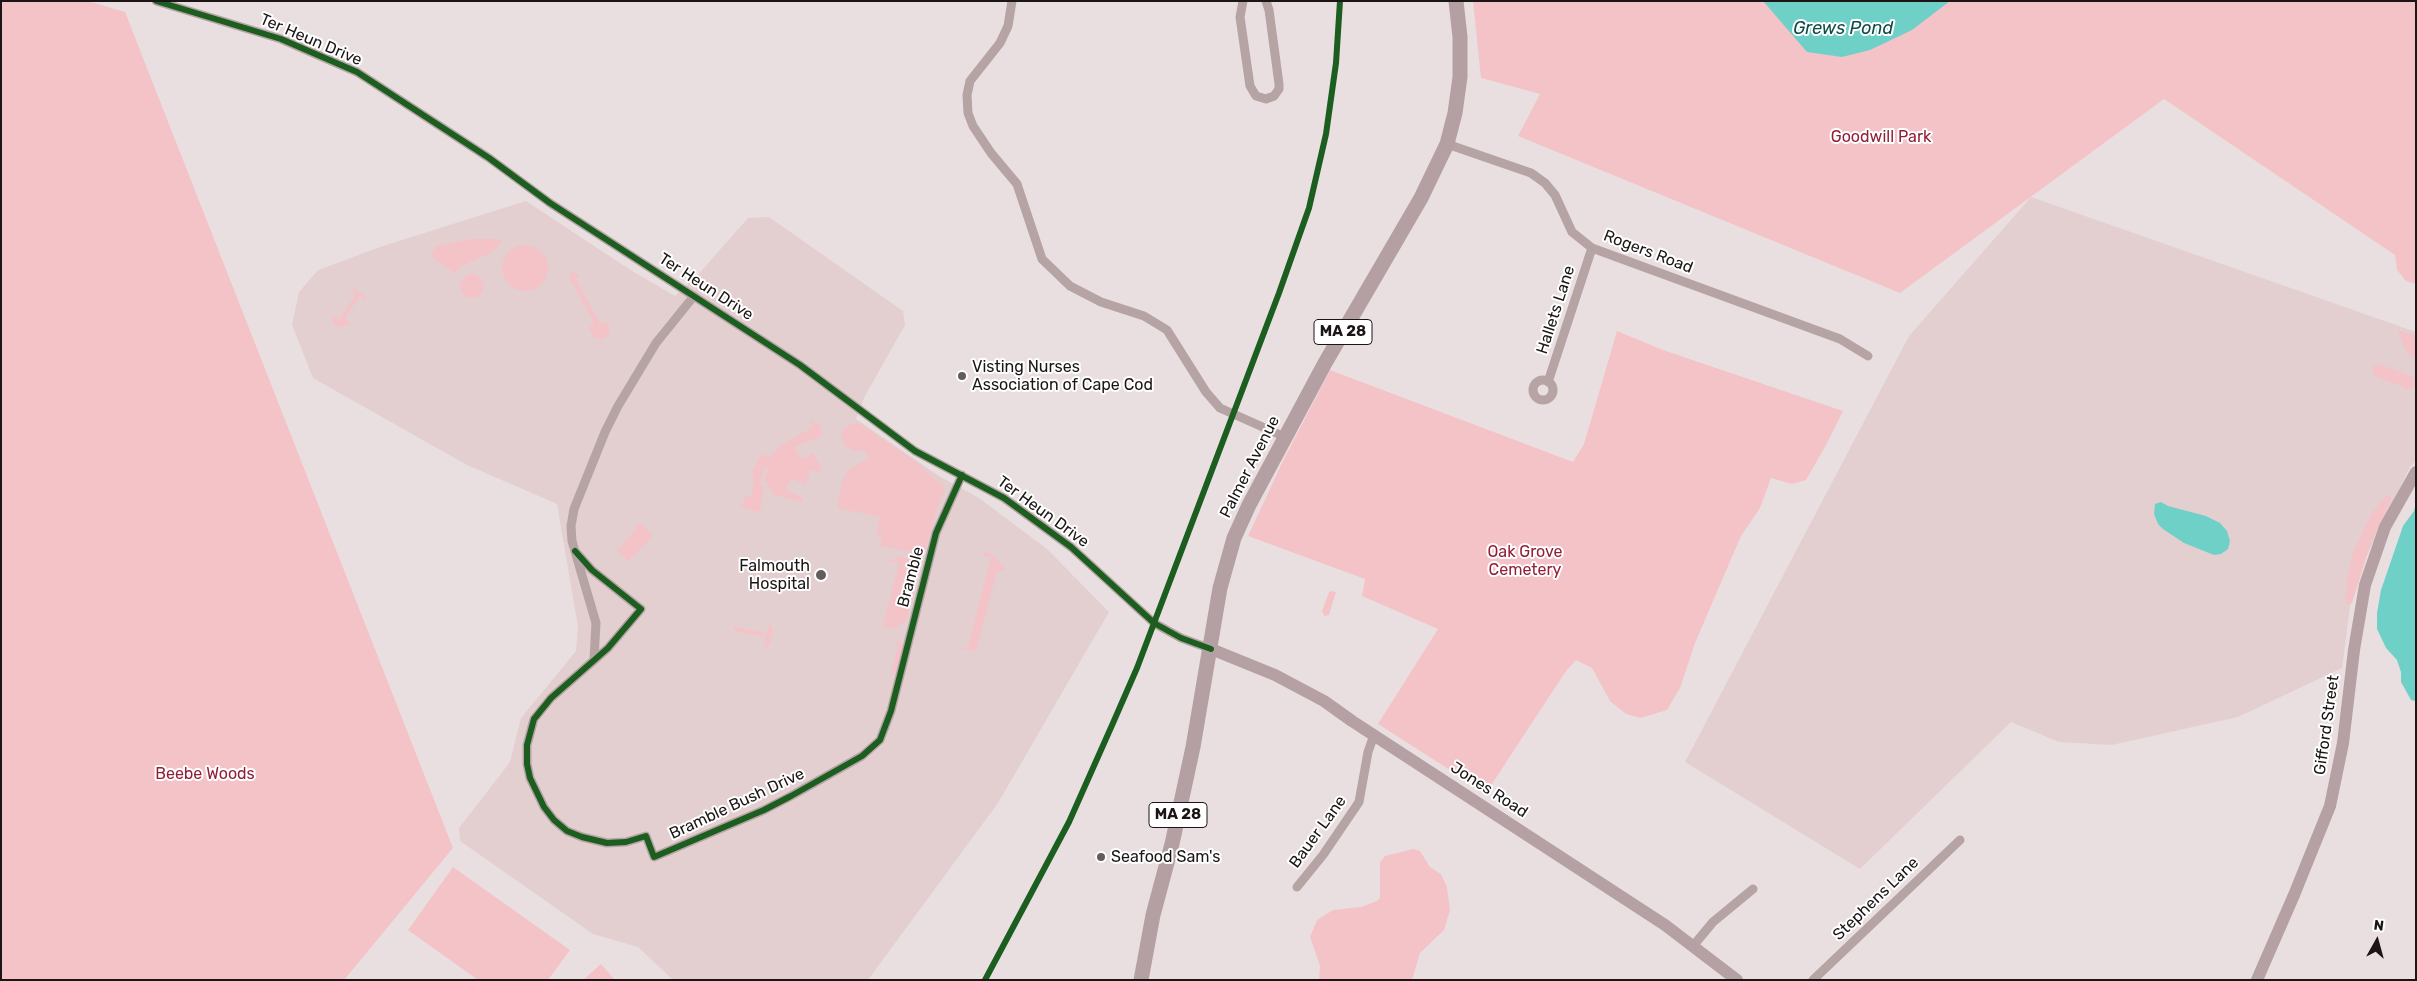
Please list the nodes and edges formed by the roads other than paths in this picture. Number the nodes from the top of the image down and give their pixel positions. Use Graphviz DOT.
graph roads {
  1 [pos="156,1"];
  2 [pos="1012,1"];
  3 [pos="1243,1"];
  4 [pos="1266,1"];
  5 [pos="1456,1"];
  6 [pos="1447,144"];
  7 [pos="1592,248"];
  8 [pos="694,296"];
  9 [pos="1868,356"];
  10 [pos="1548,382"];
  11 [pos="1285,437"];
  12 [pos="2416,472"];
  13 [pos="962,475"];
  14 [pos="576,550"];
  15 [pos="1211,649"];
  16 [pos="594,659"];
  17 [pos="897,688"];
  18 [pos="1374,735"];
  19 [pos="1960,840"];
  20 [pos="1297,887"];
  21 [pos="1753,889"];
  22 [pos="1693,946"];
  23 [pos="1141,980"];
  24 [pos="1737,980"];
  25 [pos="1813,980"];
  26 [pos="2257,980"];
  1 -- 8 [label="street, Ter Heun Drive"];
  2 -- 11 [label="street"];
  3 -- 4 [label="street"];
  5 -- 6 [label="highway, Palmer Avenue / MA 28"];
  6 -- 7 [label="street, Rogers Road"];
  6 -- 11 [label="highway, Palmer Avenue / MA 28"];
  7 -- 9 [label="street, Rogers Road"];
  7 -- 10 [label="street, Hallets Lane"];
  8 -- 13 [label="street, Ter Heun Drive"];
  8 -- 14 [label="street"];
  11 -- 15 [label="highway, Palmer Avenue / MA 28"];
  12 -- 26 [label="main road, Gifford Street"];
  13 -- 15 [label="street, Ter Heun Drive"];
  13 -- 17 [label="street, Bramble"];
  14 -- 16 [label="street"];
  14 -- 16 [label="street, Bramble Bush Drive"];
  15 -- 18 [label="main road, Jones Road"];
  15 -- 23 [label="highway, Palmer Avenue / MA 28"];
  16 -- 17 [label="street, Bramble Bush Drive"];
  18 -- 20 [label="street, Bauer Lane"];
  18 -- 22 [label="main road, Jones Road"];
  19 -- 25 [label="street, Stephens Lane"];
  21 -- 22 [label="street"];
  22 -- 24 [label="main road, Jones Road"];
}
